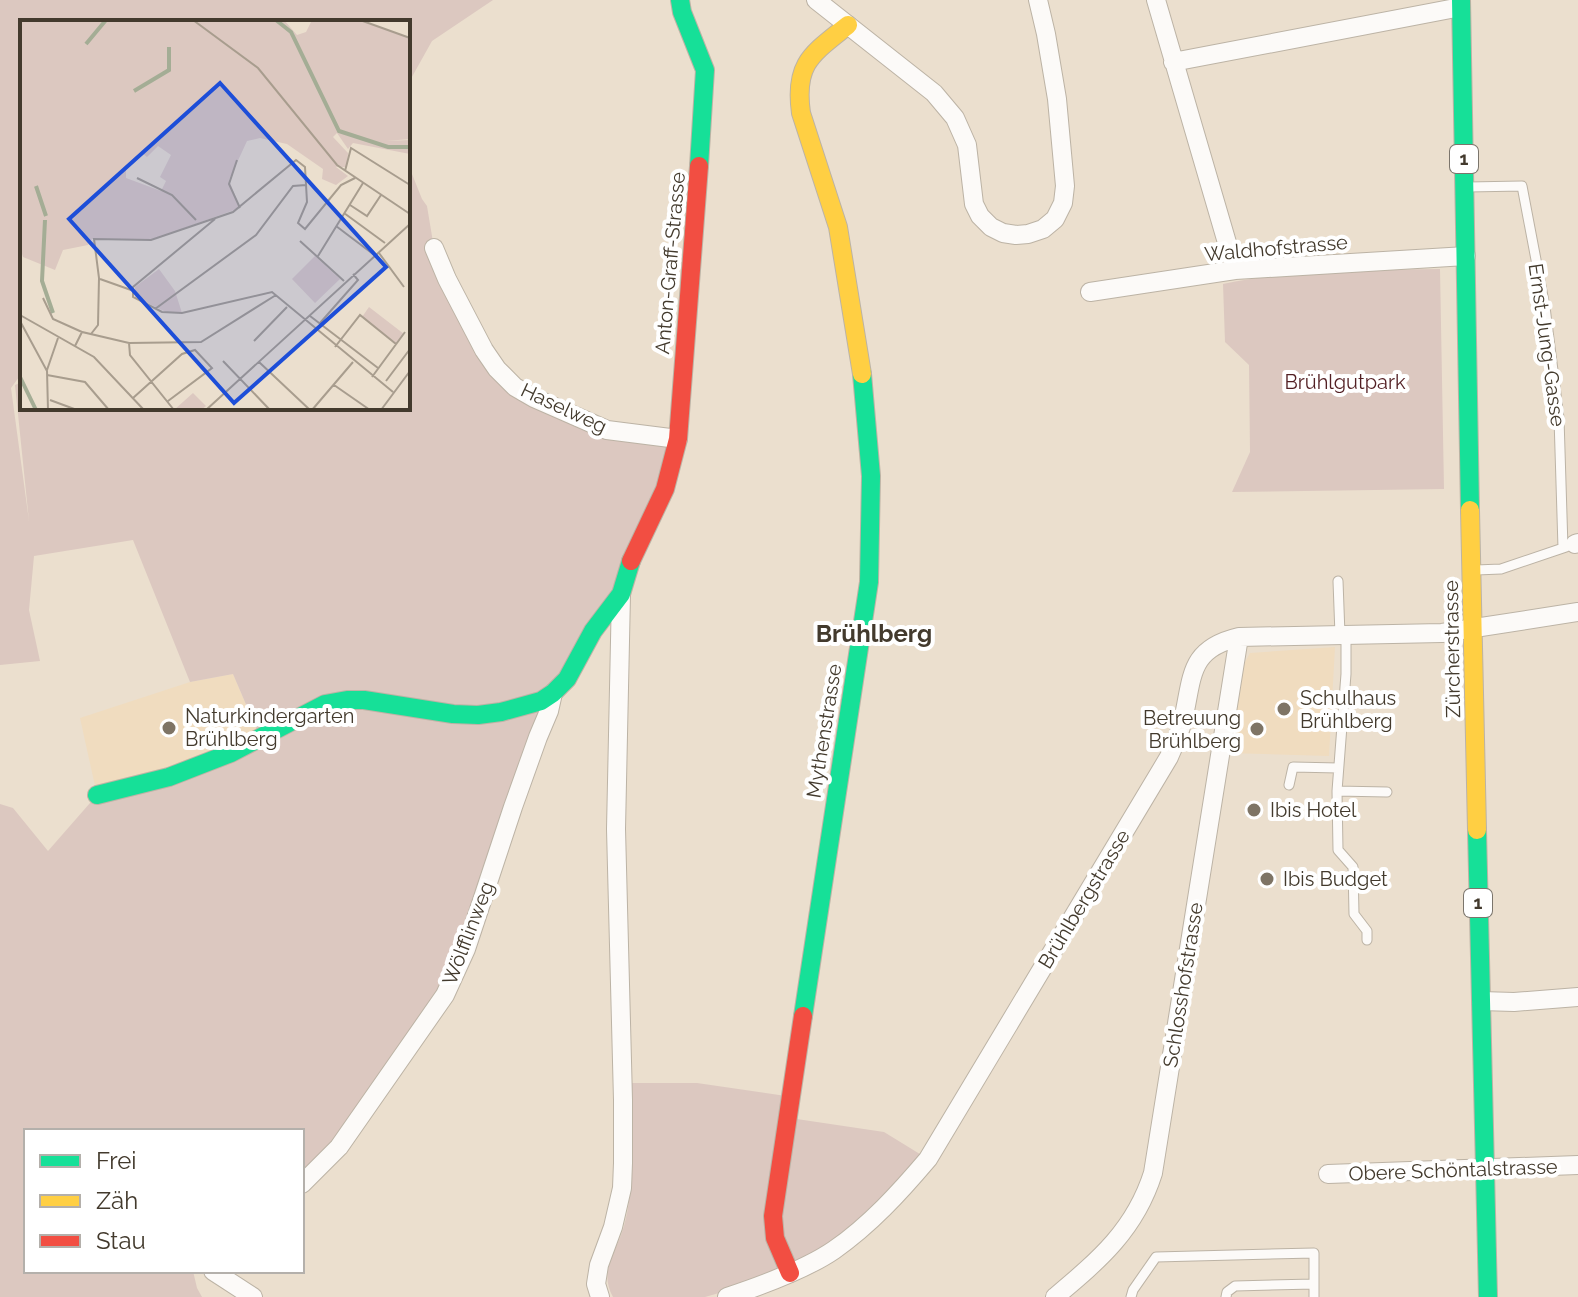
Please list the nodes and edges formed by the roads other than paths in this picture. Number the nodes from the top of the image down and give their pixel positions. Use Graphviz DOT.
graph roads {
  1 [pos="680,0"];
  2 [pos="816,0"];
  3 [pos="1038,0"];
  4 [pos="1156,0"];
  5 [pos="1461,4"];
  6 [pos="848,25"];
  7 [pos="1173,62"];
  8 [pos="1465,187"];
  9 [pos="434,248"];
  10 [pos="1466,256"];
  11 [pos="1235,270"];
  12 [pos="1090,292"];
  13 [pos="678,439"];
  14 [pos="1572,545"];
  15 [pos="1473,570"];
  16 [pos="1338,581"];
  17 [pos="621,594"];
  18 [pos="1578,612"];
  19 [pos="1474,629"];
  20 [pos="1343,635"];
  21 [pos="1239,637"];
  22 [pos="553,693"];
  23 [pos="1338,768"];
  24 [pos="1289,785"];
  25 [pos="1337,791"];
  26 [pos="1387,792"];
  27 [pos="97,795"];
  28 [pos="1367,940"];
  29 [pos="1578,997"];
  30 [pos="1481,1001"];
  31 [pos="1578,1165"];
  32 [pos="1484,1169"];
  33 [pos="1328,1174"];
  34 [pos="304,1182"];
  35 [pos="216,1273"];
  36 [pos="790,1273"];
  37 [pos="1314,1284"];
  38 [pos="253,1297"];
  39 [pos="600,1297"];
  40 [pos="727,1297"];
  41 [pos="1055,1297"];
  42 [pos="1131,1297"];
  43 [pos="1226,1297"];
  44 [pos="1314,1297"];
  45 [pos="1488,1297"];
  1 -- 13 [label="street, Anton-Graff-Strasse"];
  2 -- 6 [label="street"];
  3 -- 6 [label="street"];
  4 -- 7 [label="street"];
  5 -- 7 [label="street"];
  5 -- 8 [label="street, Zürcherstrasse / 1"];
  6 -- 36 [label="street, Mythenstrasse"];
  7 -- 11 [label="street"];
  8 -- 10 [label="street, Zürcherstrasse / 1"];
  8 -- 14 [label="lane, Ernst-Jung-Gasse"];
  9 -- 13 [label="street, Haselweg"];
  10 -- 11 [label="street, Waldhofstrasse"];
  10 -- 15 [label="street, Zürcherstrasse / 1"];
  11 -- 12 [label="street, Waldhofstrasse"];
  13 -- 17 [label="street, Anton-Graff-Strasse"];
  14 -- 15 [label="lane"];
  15 -- 19 [label="street, Zürcherstrasse / 1"];
  16 -- 20 [label="lane"];
  17 -- 22 [label="street"];
  17 -- 39 [label="street"];
  18 -- 19 [label="street, Brühlbergstrasse"];
  19 -- 20 [label="street, Brühlbergstrasse"];
  19 -- 30 [label="street, Zürcherstrasse / 1"];
  20 -- 21 [label="street, Brühlbergstrasse"];
  20 -- 23 [label="lane"];
  21 -- 36 [label="street, Brühlbergstrasse"];
  21 -- 41 [label="street, Schlosshofstrasse"];
  22 -- 27 [label="street"];
  22 -- 34 [label="street, Wölfflinweg"];
  23 -- 24 [label="lane"];
  23 -- 25 [label="lane"];
  25 -- 26 [label="lane"];
  25 -- 28 [label="lane"];
  29 -- 30 [label="street"];
  30 -- 32 [label="street, Zürcherstrasse / 1"];
  31 -- 32 [label="street, Obere Schöntalstrasse"];
  32 -- 33 [label="street, Obere Schöntalstrasse"];
  32 -- 45 [label="street, Zürcherstrasse / 1"];
  35 -- 38 [label="street"];
  36 -- 40 [label="street, Brühlbergstrasse"];
  37 -- 42 [label="lane"];
  37 -- 43 [label="lane"];
  37 -- 44 [label="lane"];
}
